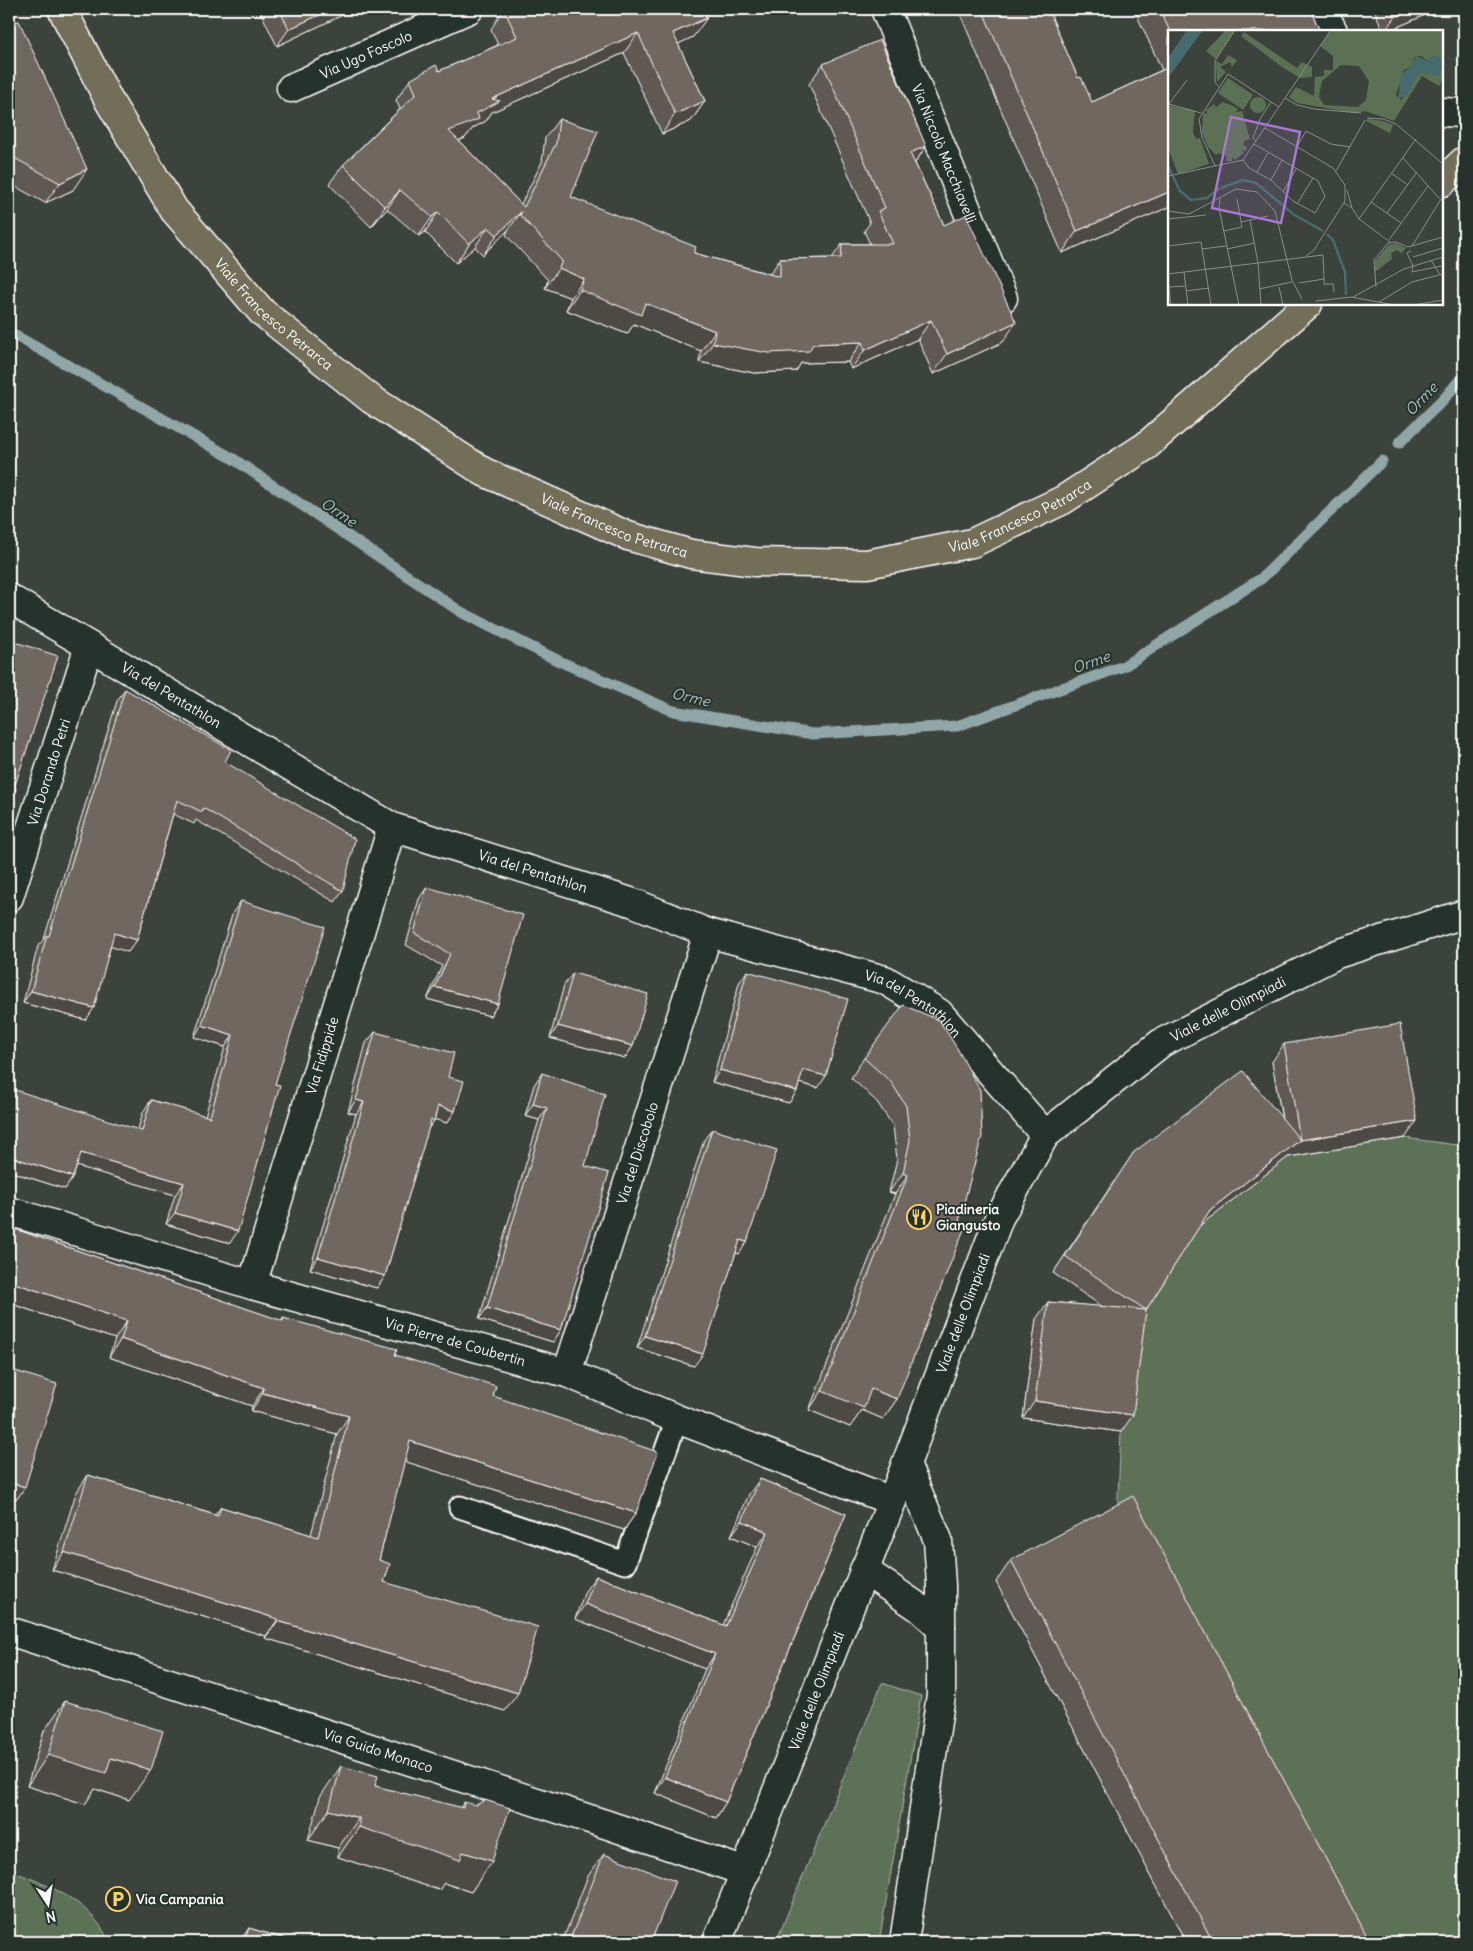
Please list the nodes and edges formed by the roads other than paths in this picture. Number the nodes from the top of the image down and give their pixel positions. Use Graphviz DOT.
graph roads {
  1 [pos="62,9"];
  2 [pos="469,9"];
  3 [pos="885,9"];
  4 [pos="1322,9"];
  5 [pos="1332,30"];
  6 [pos="290,88"];
  7 [pos="1443,112"];
  8 [pos="1464,113"];
  9 [pos="1464,161"];
  10 [pos="1443,178"];
  11 [pos="1003,298"];
  12 [pos="1307,305"];
  13 [pos="9,598"];
  14 [pos="89,646"];
  15 [pos="392,827"];
  16 [pos="9,897"];
  17 [pos="1464,914"];
  18 [pos="708,934"];
  19 [pos="1045,1135"];
  20 [pos="9,1211"];
  21 [pos="252,1285"];
  22 [pos="567,1373"];
  23 [pos="677,1419"];
  24 [pos="906,1464"];
  25 [pos="892,1501"];
  26 [pos="460,1507"];
  27 [pos="864,1570"];
  28 [pos="941,1627"];
  29 [pos="9,1630"];
  30 [pos="746,1872"];
  31 [pos="717,1942"];
  32 [pos="904,1942"];
  1 -- 12 [label="main road, Viale Francesco Petrarca"];
  2 -- 6 [label="street, Via Ugo Foscolo"];
  3 -- 11 [label="street, Via Niccolò Macchiavelli"];
  4 -- 5 [label="street"];
  7 -- 8 [label="street"];
  9 -- 10 [label="main road"];
  13 -- 14 [label="street, Via del Pentathlon"];
  14 -- 15 [label="street, Via del Pentathlon"];
  14 -- 16 [label="street, Via Dorando Petri"];
  15 -- 18 [label="street, Via del Pentathlon"];
  15 -- 21 [label="street, Via Fidippide"];
  17 -- 19 [label="street, Viale delle Olimpiadi"];
  18 -- 19 [label="street, Via del Pentathlon"];
  18 -- 22 [label="street, Via del Discobolo"];
  19 -- 24 [label="street, Viale delle Olimpiadi"];
  20 -- 21 [label="street, Via Pierre de Coubertin"];
  21 -- 22 [label="street, Via Pierre de Coubertin"];
  22 -- 23 [label="street, Via Pierre de Coubertin"];
  23 -- 25 [label="street, Via Pierre de Coubertin"];
  23 -- 26 [label="lane"];
  24 -- 25 [label="street, Viale delle Olimpiadi"];
  24 -- 28 [label="street"];
  25 -- 27 [label="street, Viale delle Olimpiadi"];
  27 -- 28 [label="street"];
  27 -- 30 [label="street, Viale delle Olimpiadi"];
  28 -- 32 [label="street"];
  29 -- 30 [label="street, Via Guido Monaco"];
  30 -- 31 [label="street, Viale delle Olimpiadi"];
}
